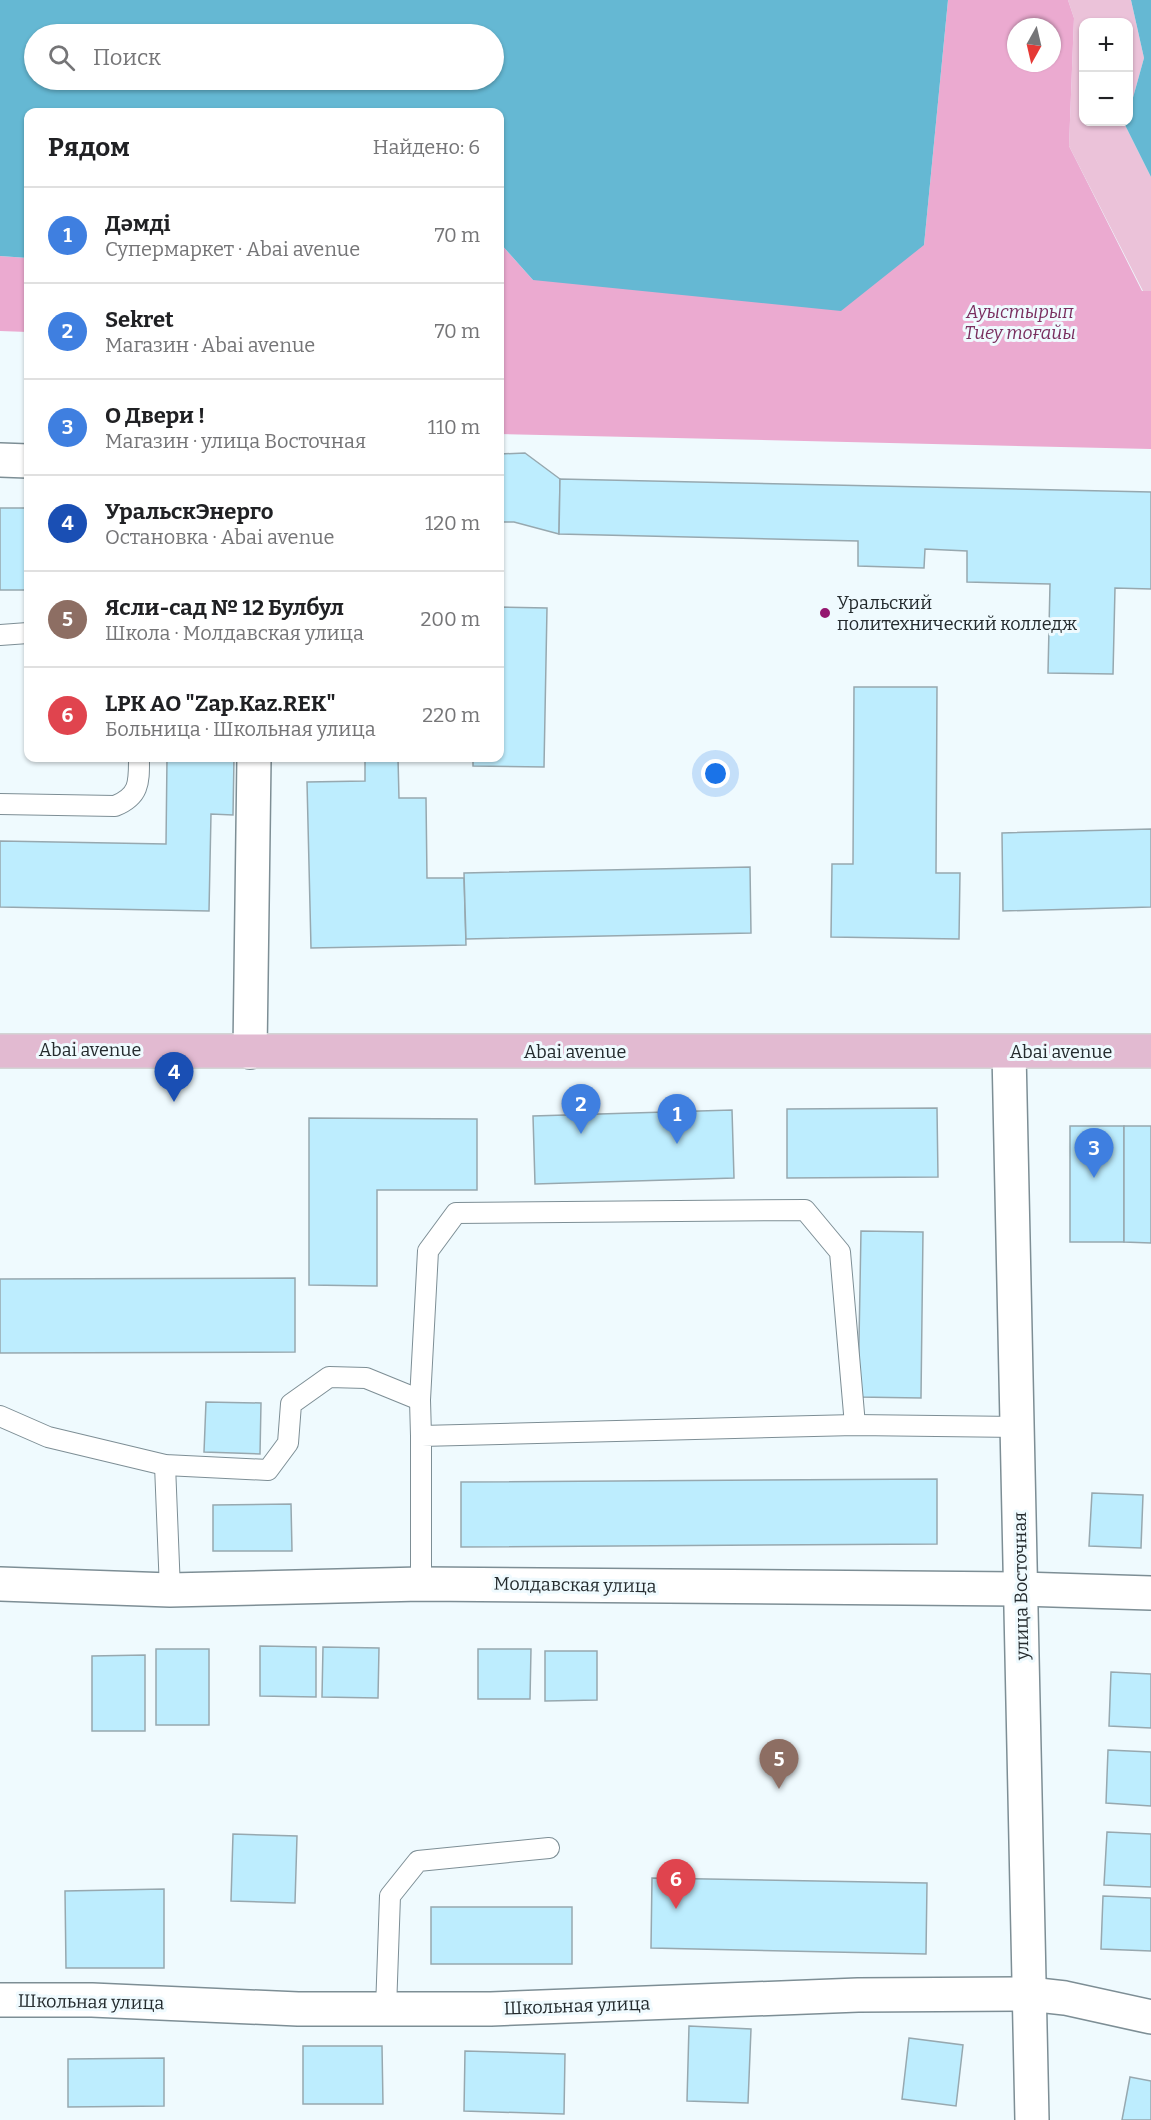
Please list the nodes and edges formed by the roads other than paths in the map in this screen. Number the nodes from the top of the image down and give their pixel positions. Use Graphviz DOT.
graph roads {
  1 [pos="0,460"];
  2 [pos="24,461"];
  3 [pos="24,633"];
  4 [pos="0,635"];
  5 [pos="139,762"];
  6 [pos="254,762"];
  7 [pos="0,804"];
  8 [pos="0,1051"];
  9 [pos="1151,1051"];
  10 [pos="250,1052"];
  11 [pos="1009,1052"];
  12 [pos="420,1400"];
  13 [pos="0,1416"];
  14 [pos="855,1425"];
  15 [pos="1018,1427"];
  16 [pos="421,1436"];
  17 [pos="165,1465"];
  18 [pos="0,1584"];
  19 [pos="421,1584"];
  20 [pos="1021,1589"];
  21 [pos="170,1590"];
  22 [pos="1151,1593"];
  23 [pos="549,1848"];
  24 [pos="1029,1994"];
  25 [pos="0,2000"];
  26 [pos="386,2009"];
  27 [pos="1151,2017"];
  28 [pos="1032,2120"];
  1 -- 2 [label="street"];
  3 -- 4 [label="lane"];
  5 -- 7 [label="lane"];
  6 -- 10 [label="street"];
  8 -- 10 [label="main road, Abai avenue"];
  9 -- 11 [label="main road, Abai avenue"];
  10 -- 11 [label="main road, Abai avenue"];
  11 -- 15 [label="street, улица Восточная"];
  12 -- 14 [label="lane"];
  12 -- 16 [label="lane"];
  12 -- 17 [label="lane"];
  13 -- 17 [label="lane"];
  14 -- 15 [label="lane"];
  14 -- 16 [label="lane"];
  15 -- 20 [label="street, улица Восточная"];
  16 -- 19 [label="lane"];
  17 -- 21 [label="lane"];
  18 -- 21 [label="street, Молдавская улица"];
  19 -- 20 [label="street, Молдавская улица"];
  19 -- 21 [label="street, Молдавская улица"];
  20 -- 22 [label="street, Молдавская улица"];
  20 -- 24 [label="street, улица Восточная"];
  23 -- 26 [label="lane"];
  24 -- 26 [label="street, Школьная улица"];
  24 -- 27 [label="street, Школьная улица"];
  24 -- 28 [label="street, улица Восточная"];
  25 -- 26 [label="street, Школьная улица"];
}
